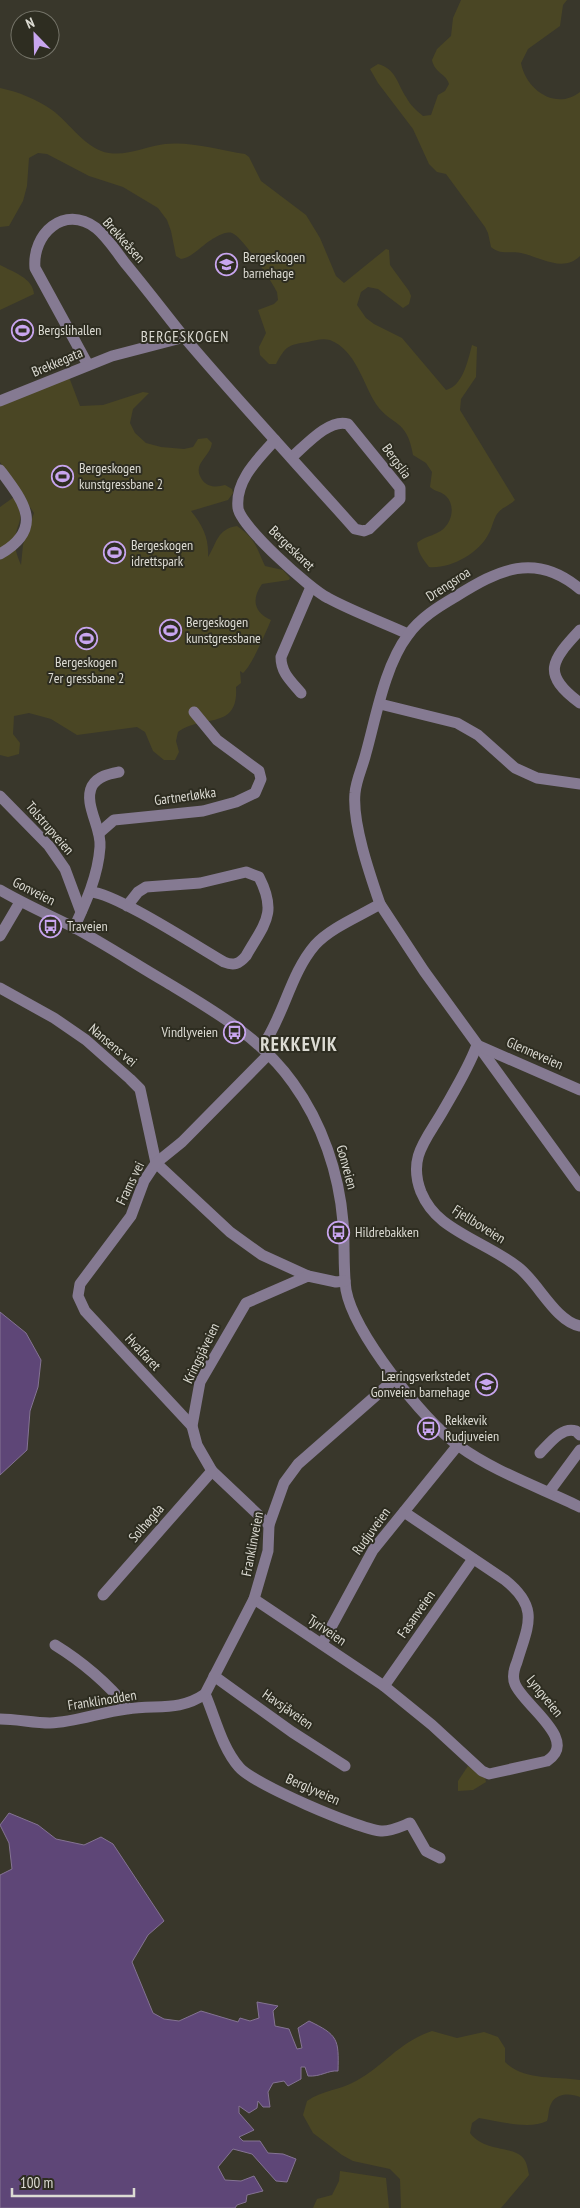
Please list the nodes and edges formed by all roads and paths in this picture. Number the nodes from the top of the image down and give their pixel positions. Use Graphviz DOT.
graph roads {
  1 [pos="185,337"];
  2 [pos="88,365"];
  3 [pos="0,401"];
  4 [pos="276,440"];
  5 [pos="291,458"];
  6 [pos="0,470"];
  7 [pos="0,554"];
  8 [pos="311,587"];
  9 [pos="580,589"];
  10 [pos="580,630"];
  11 [pos="408,634"];
  12 [pos="301,693"];
  13 [pos="580,703"];
  14 [pos="380,704"];
  15 [pos="194,712"];
  16 [pos="119,772"];
  17 [pos="580,784"];
  18 [pos="0,796"];
  19 [pos="99,833"];
  20 [pos="0,890"];
  21 [pos="91,892"];
  22 [pos="20,902"];
  23 [pos="380,904"];
  24 [pos="127,906"];
  25 [pos="81,912"];
  26 [pos="74,928"];
  27 [pos="0,936"];
  28 [pos="0,988"];
  29 [pos="477,1045"];
  30 [pos="265,1050"];
  31 [pos="580,1090"];
  32 [pos="156,1163"];
  33 [pos="580,1186"];
  34 [pos="308,1276"];
  35 [pos="345,1281"];
  36 [pos="78,1296"];
  37 [pos="580,1326"];
  38 [pos="396,1378"];
  39 [pos="192,1426"];
  40 [pos="580,1435"];
  41 [pos="458,1445"];
  42 [pos="580,1450"];
  43 [pos="540,1454"];
  44 [pos="212,1471"];
  45 [pos="549,1492"];
  46 [pos="580,1507"];
  47 [pos="404,1512"];
  48 [pos="269,1525"];
  49 [pos="473,1559"];
  50 [pos="103,1595"];
  51 [pos="254,1599"];
  52 [pos="322,1644"];
  53 [pos="55,1645"];
  54 [pos="214,1676"];
  55 [pos="384,1686"];
  56 [pos="205,1694"];
  57 [pos="127,1708"];
  58 [pos="0,1719"];
  59 [pos="345,1766"];
  60 [pos="440,1858"];
  1 -- 2 [label="street, Brekkegata"];
  1 -- 2 [label="street, Brekkeåsen"];
  1 -- 4 [label="street, Bergslia"];
  2 -- 3 [label="street, Brekkegata"];
  4 -- 5 [label="street, Bergslia"];
  4 -- 8 [label="street, Bergeskaret"];
  5 -- 5 [label="street, Bergslia"];
  6 -- 7 [label="street"];
  8 -- 11 [label="street, Bergeskaret"];
  8 -- 12 [label="street"];
  9 -- 11 [label="street, Drengsroa"];
  10 -- 13 [label="street"];
  11 -- 14 [label="street, Drengsroa"];
  14 -- 17 [label="street"];
  14 -- 23 [label="street, Drengsroa"];
  15 -- 19 [label="street, Gartnerløkka"];
  16 -- 19 [label="street"];
  18 -- 25 [label="street, Tolstrupveien"];
  19 -- 21 [label="street"];
  20 -- 22 [label="street, Gonveien"];
  21 -- 24 [label="street"];
  21 -- 25 [label="street"];
  22 -- 26 [label="street, Gonveien"];
  22 -- 27 [label="street"];
  23 -- 29 [label="street"];
  23 -- 30 [label="street"];
  24 -- 24 [label="street"];
  25 -- 26 [label="street"];
  26 -- 30 [label="street, Gonveien"];
  28 -- 32 [label="street, Nansens vei"];
  29 -- 31 [label="street, Glenneveien"];
  29 -- 33 [label="street"];
  29 -- 37 [label="street, Fjellboveien"];
  30 -- 32 [label="street, Frams vei"];
  30 -- 35 [label="street, Gonveien"];
  32 -- 34 [label="street"];
  32 -- 36 [label="street, Frams vei"];
  34 -- 35 [label="street"];
  34 -- 39 [label="street, Kringsjåveien"];
  35 -- 38 [label="street, Gonveien"];
  36 -- 39 [label="street, Hvalfaret"];
  38 -- 41 [label="street, Gonveien"];
  38 -- 48 [label="street, Franklinveien"];
  39 -- 44 [label="street, Kringsjåveien"];
  40 -- 43 [label="street"];
  41 -- 45 [label="street, Gonveien"];
  41 -- 47 [label="street, Rudjuveien"];
  42 -- 45 [label="street"];
  44 -- 48 [label="street, Kringsjåveien"];
  44 -- 50 [label="street, Solhøgda"];
  45 -- 46 [label="street, Gonveien"];
  47 -- 49 [label="street, Lyngveien"];
  47 -- 52 [label="street, Rudjuveien"];
  48 -- 51 [label="street, Franklinveien"];
  49 -- 55 [label="street, Fasanveien"];
  49 -- 55 [label="street, Lyngveien"];
  51 -- 52 [label="street, Tyriveien"];
  51 -- 54 [label="street, Franklinveien"];
  52 -- 55 [label="street, Tyriveien"];
  53 -- 57 [label="street"];
  54 -- 56 [label="street, Franklinveien"];
  54 -- 59 [label="street, Havsjåveien"];
  56 -- 57 [label="street, Franklinodden"];
  56 -- 60 [label="street, Berglyveien"];
  57 -- 58 [label="street, Franklinodden"];
}
